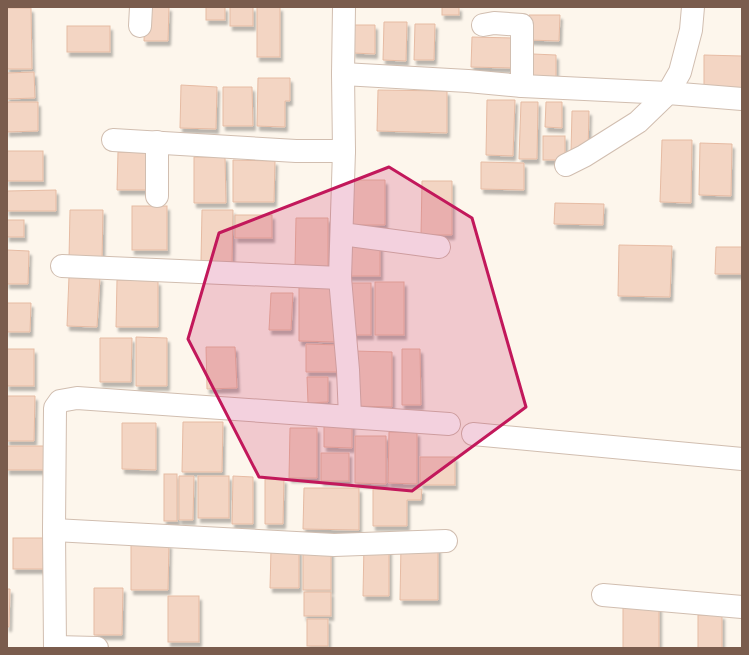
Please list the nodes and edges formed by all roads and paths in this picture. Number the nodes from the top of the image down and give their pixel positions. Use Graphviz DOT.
graph roads {
  1 [pos="344,7"];
  2 [pos="693,7"];
  3 [pos="483,25"];
  4 [pos="343,74"];
  5 [pos="522,86"];
  6 [pos="668,93"];
  7 [pos="742,99"];
  8 [pos="113,140"];
  9 [pos="156,142"];
  10 [pos="344,151"];
  11 [pos="566,165"];
  12 [pos="157,196"];
  13 [pos="342,234"];
  14 [pos="439,247"];
  15 [pos="62,266"];
  16 [pos="340,278"];
  17 [pos="350,417"];
  18 [pos="449,424"];
  19 [pos="474,434"];
  20 [pos="742,459"];
  21 [pos="54,530"];
  22 [pos="446,541"];
  23 [pos="603,595"];
  24 [pos="742,607"];
  25 [pos="55,647"];
  26 [pos="97,648"];
  1 -- 4 [label="street"];
  2 -- 6 [label="street"];
  3 -- 5 [label="street"];
  4 -- 5 [label="street"];
  4 -- 10 [label="street"];
  5 -- 6 [label="street"];
  6 -- 7 [label="street"];
  6 -- 11 [label="street"];
  8 -- 9 [label="street"];
  9 -- 10 [label="street"];
  9 -- 12 [label="street"];
  10 -- 13 [label="street"];
  13 -- 14 [label="street"];
  13 -- 16 [label="street"];
  15 -- 16 [label="street"];
  16 -- 17 [label="street"];
  17 -- 18 [label="street"];
  17 -- 21 [label="street"];
  19 -- 20 [label="street"];
  21 -- 22 [label="street"];
  21 -- 25 [label="street"];
  23 -- 24 [label="street"];
  25 -- 26 [label="street"];
}
